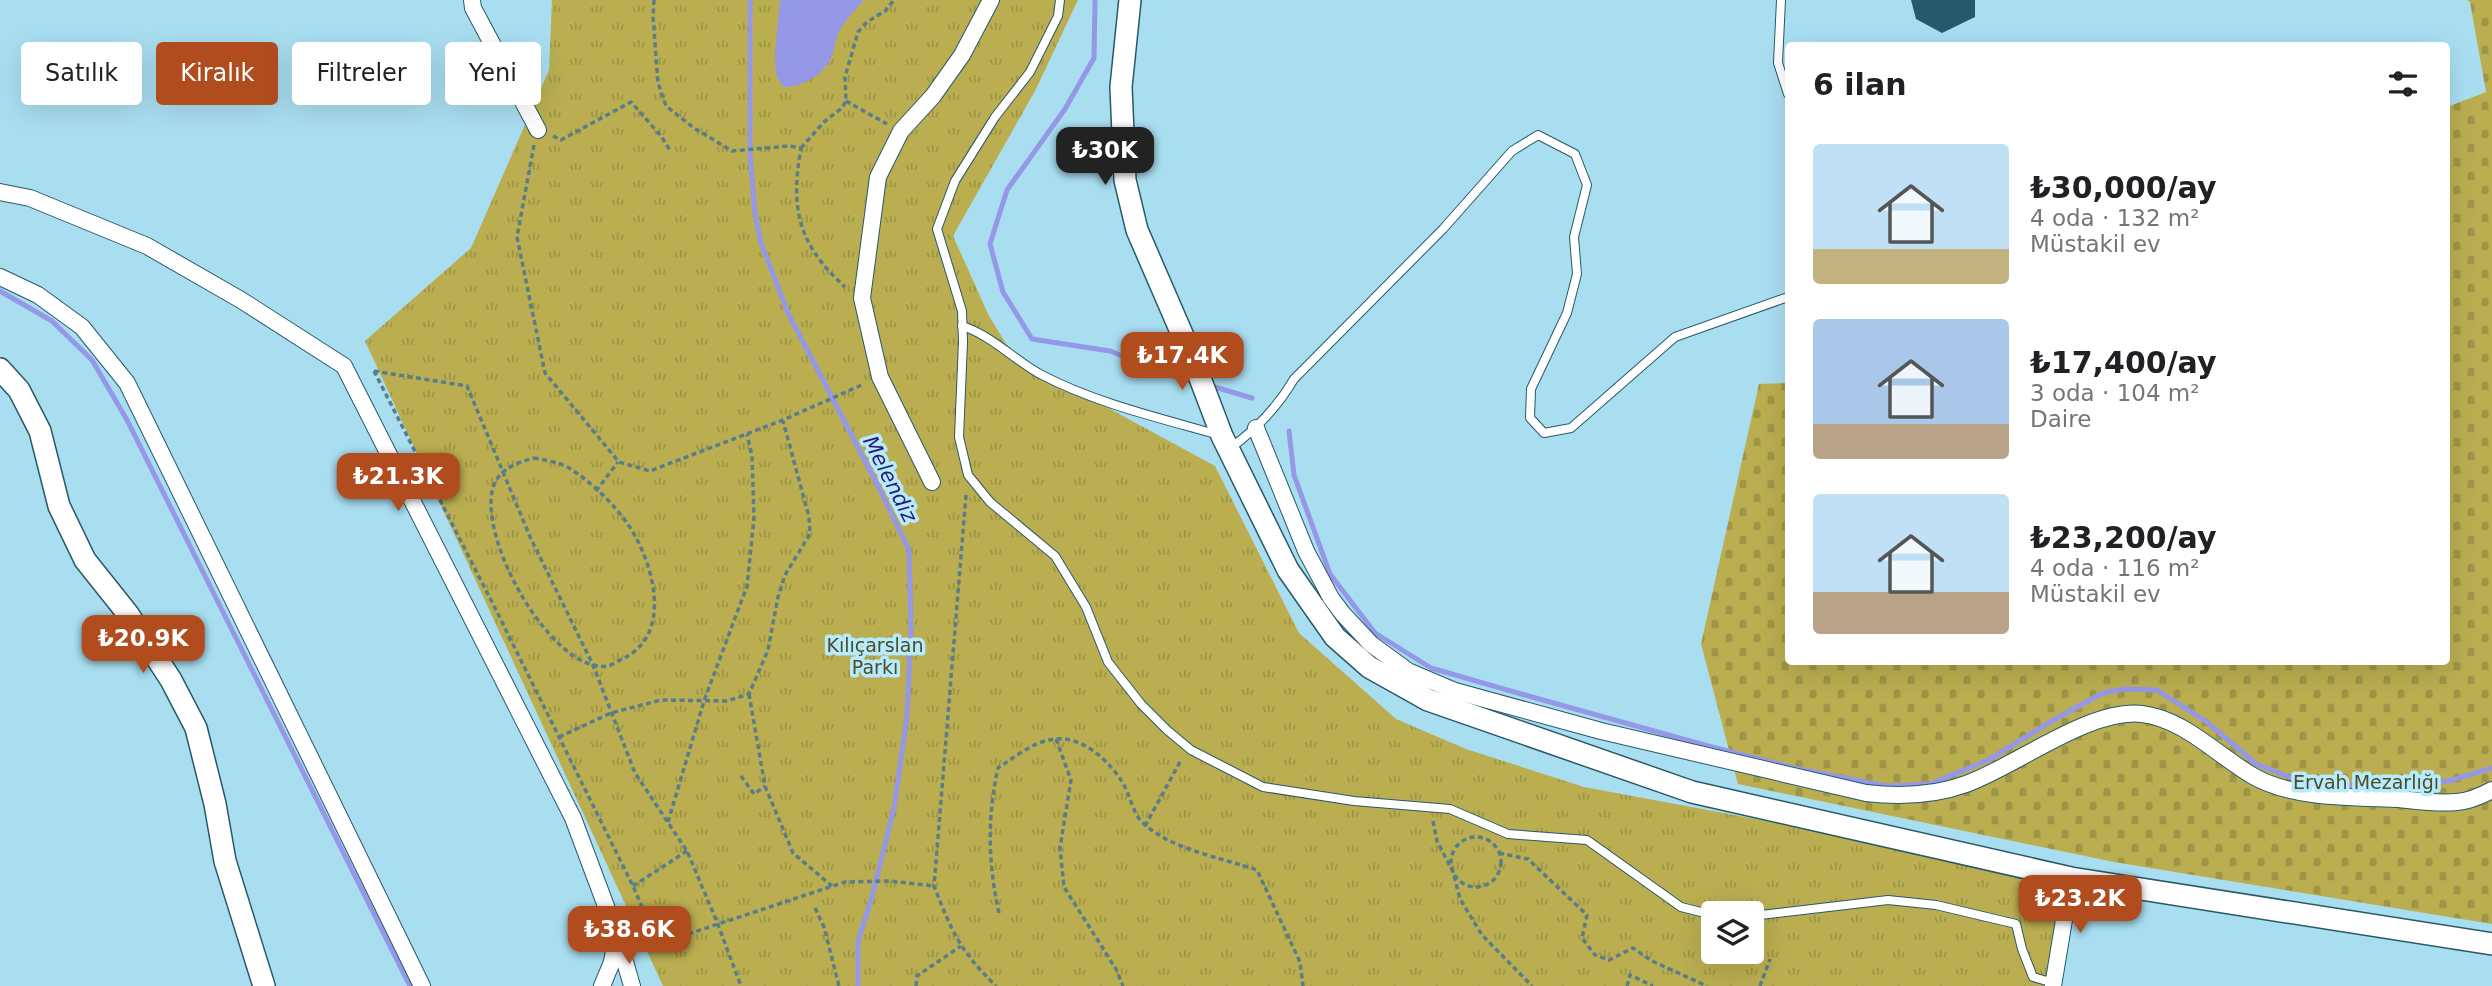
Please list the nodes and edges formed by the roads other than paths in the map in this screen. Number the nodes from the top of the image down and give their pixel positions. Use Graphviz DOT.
graph roads {
  1 [pos="472,0"];
  2 [pos="991,0"];
  3 [pos="1060,0"];
  4 [pos="1130,0"];
  5 [pos="1781,0"];
  6 [pos="1785,85"];
  7 [pos="538,130"];
  8 [pos="0,192"];
  9 [pos="0,276"];
  10 [pos="1785,298"];
  11 [pos="962,326"];
  12 [pos="0,369"];
  13 [pos="1256,428"];
  14 [pos="1225,443"];
  15 [pos="932,482"];
  16 [pos="2492,790"];
  17 [pos="2071,878"];
  18 [pos="1701,912"];
  19 [pos="1764,915"];
  20 [pos="617,935"];
  21 [pos="2492,944"];
  22 [pos="2053,984"];
  23 [pos="264,986"];
  24 [pos="422,986"];
  25 [pos="602,986"];
  26 [pos="632,986"];
  1 -- 7 [label="street"];
  2 -- 15 [label="street"];
  3 -- 11 [label="lane"];
  4 -- 14 [label="main road"];
  5 -- 6 [label="lane"];
  8 -- 20 [label="street"];
  9 -- 24 [label="street"];
  10 -- 13 [label="lane"];
  11 -- 14 [label="lane"];
  11 -- 18 [label="lane"];
  12 -- 23 [label="main road"];
  13 -- 14 [label="lane"];
  13 -- 16 [label="street"];
  14 -- 17 [label="main road"];
  17 -- 21 [label="main road"];
  17 -- 22 [label="street"];
  19 -- 22 [label="lane"];
  20 -- 25 [label="street"];
  20 -- 26 [label="street"];
}
